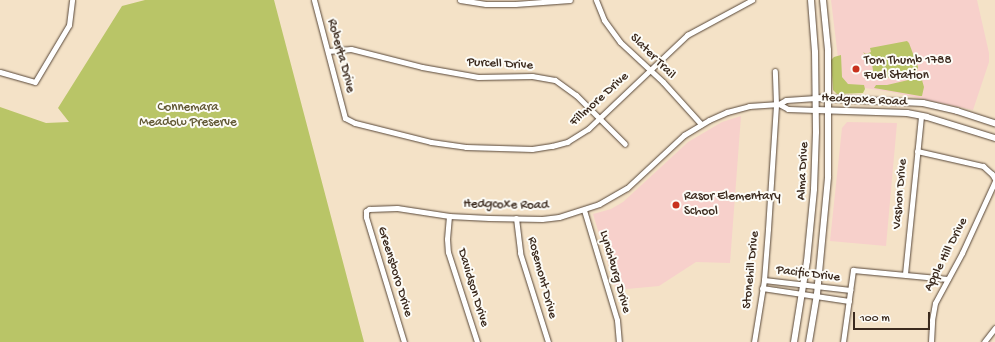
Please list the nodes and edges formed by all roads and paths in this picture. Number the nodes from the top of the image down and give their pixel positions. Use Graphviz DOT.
graph roads {
  1 [pos="72,0"];
  2 [pos="314,0"];
  3 [pos="460,0"];
  4 [pos="570,0"];
  5 [pos="596,0"];
  6 [pos="752,0"];
  7 [pos="811,0"];
  8 [pos="822,0"];
  9 [pos="328,51"];
  10 [pos="650,69"];
  11 [pos="775,71"];
  12 [pos="0,72"];
  13 [pos="828,97"];
  14 [pos="816,98"];
  15 [pos="923,102"];
  16 [pos="777,104"];
  17 [pos="816,110"];
  18 [pos="829,110"];
  19 [pos="921,116"];
  20 [pos="345,118"];
  21 [pos="600,118"];
  22 [pos="995,123"];
  23 [pos="701,124"];
  24 [pos="995,138"];
  25 [pos="625,144"];
  26 [pos="916,152"];
  27 [pos="995,180"];
  28 [pos="813,208"];
  29 [pos="825,209"];
  30 [pos="368,210"];
  31 [pos="584,210"];
  32 [pos="449,216"];
  33 [pos="516,218"];
  34 [pos="905,274"];
  35 [pos="948,279"];
  36 [pos="764,280"];
  37 [pos="803,286"];
  38 [pos="762,288"];
  39 [pos="818,288"];
  40 [pos="850,290"];
  41 [pos="802,294"];
  42 [pos="817,296"];
  43 [pos="849,301"];
  44 [pos="995,328"];
  45 [pos="404,342"];
  46 [pos="477,342"];
  47 [pos="548,342"];
  48 [pos="619,342"];
  49 [pos="754,342"];
  50 [pos="794,342"];
  51 [pos="809,342"];
  52 [pos="843,342"];
  53 [pos="931,342"];
  54 [pos="984,342"];
  1 -- 12 [label="street"];
  2 -- 9 [label="street, Roberta Drive"];
  3 -- 4 [label="street"];
  5 -- 10 [label="street, Slater Trail"];
  6 -- 10 [label="street, Fillmore Drive"];
  7 -- 14 [label="main road, Alma Drive"];
  8 -- 13 [label="main road, Alma Drive"];
  9 -- 20 [label="street, Roberta Drive"];
  9 -- 21 [label="street, Purcell Drive"];
  10 -- 21 [label="street, Fillmore Drive"];
  10 -- 23 [label="street, Slater Trail"];
  11 -- 16 [label="street, Stonehill Drive"];
  13 -- 14 [label="main road, Hedgcoxe Road"];
  13 -- 15 [label="main road, Hedgcoxe Road"];
  13 -- 18 [label="main road, Alma Drive"];
  14 -- 16 [label="street, Hedgcoxe Road"];
  14 -- 17 [label="main road, Alma Drive"];
  15 -- 19 [label="main road"];
  15 -- 22 [label="main road, Hedgcoxe Road"];
  16 -- 17 [label="street, Hedgcoxe Road"];
  16 -- 23 [label="street, Hedgcoxe Road"];
  16 -- 36 [label="street, Stonehill Drive"];
  17 -- 18 [label="main road, Hedgcoxe Road"];
  17 -- 28 [label="main road, Alma Drive"];
  18 -- 19 [label="main road, Hedgcoxe Road"];
  18 -- 29 [label="main road, Alma Drive"];
  19 -- 24 [label="main road, Hedgcoxe Road"];
  19 -- 26 [label="street, Vashon Drive"];
  20 -- 21 [label="street, Fillmore Drive"];
  21 -- 25 [label="street, Purcell Drive"];
  23 -- 31 [label="street, Hedgcoxe Road"];
  26 -- 27 [label="street, Apple Hill Drive"];
  26 -- 34 [label="street, Vashon Drive"];
  27 -- 35 [label="street, Apple Hill Drive"];
  28 -- 29 [label="main road"];
  28 -- 37 [label="main road, Alma Drive"];
  29 -- 39 [label="main road, Alma Drive"];
  30 -- 32 [label="street, Hedgcoxe Road"];
  30 -- 45 [label="street, Greensboro Drive"];
  31 -- 33 [label="street, Hedgcoxe Road"];
  31 -- 48 [label="street, Lynchburg Drive"];
  32 -- 33 [label="street, Hedgcoxe Road"];
  32 -- 46 [label="street, Davidson Drive"];
  33 -- 47 [label="street, Rosemont Drive"];
  34 -- 35 [label="street"];
  34 -- 40 [label="street"];
  35 -- 53 [label="street, Apple Hill Drive"];
  36 -- 37 [label="street, Pacific Drive"];
  36 -- 38 [label="street, Stonehill Drive"];
  37 -- 39 [label="street, Pacific Drive"];
  37 -- 41 [label="main road, Alma Drive"];
  38 -- 41 [label="street, Pacific Drive"];
  38 -- 49 [label="street, Stonehill Drive"];
  39 -- 40 [label="street, Pacific Drive"];
  39 -- 42 [label="main road, Alma Drive"];
  40 -- 43 [label="street"];
  41 -- 42 [label="street, Pacific Drive"];
  41 -- 50 [label="main road, Alma Drive"];
  42 -- 43 [label="street, Pacific Drive"];
  42 -- 51 [label="main road, Alma Drive"];
  43 -- 52 [label="street"];
  44 -- 54 [label="street"];
}
